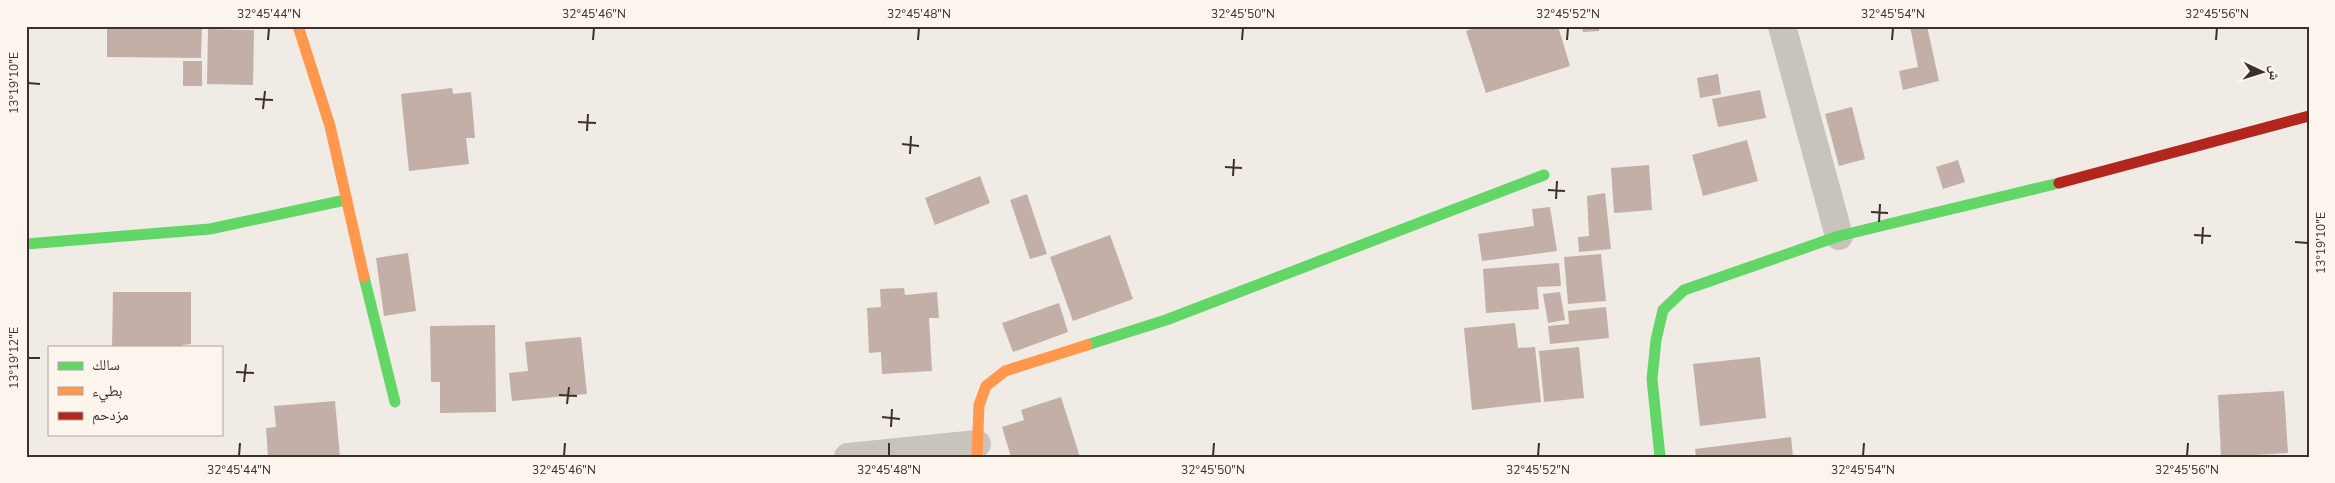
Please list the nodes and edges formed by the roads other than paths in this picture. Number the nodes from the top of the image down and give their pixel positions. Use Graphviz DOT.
graph roads {
  1 [pos="298,26"];
  2 [pos="1782,26"];
  3 [pos="2309,116"];
  4 [pos="1544,175"];
  5 [pos="345,200"];
  6 [pos="1840,236"];
  7 [pos="26,244"];
  8 [pos="395,402"];
  9 [pos="977,450"];
  10 [pos="848,457"];
  11 [pos="1660,457"];
  1 -- 5 [label="street"];
  2 -- 6 [label="street"];
  3 -- 6 [label="street"];
  4 -- 9 [label="street"];
  5 -- 7 [label="street"];
  5 -- 8 [label="street"];
  6 -- 11 [label="street"];
  9 -- 10 [label="street"];
}
